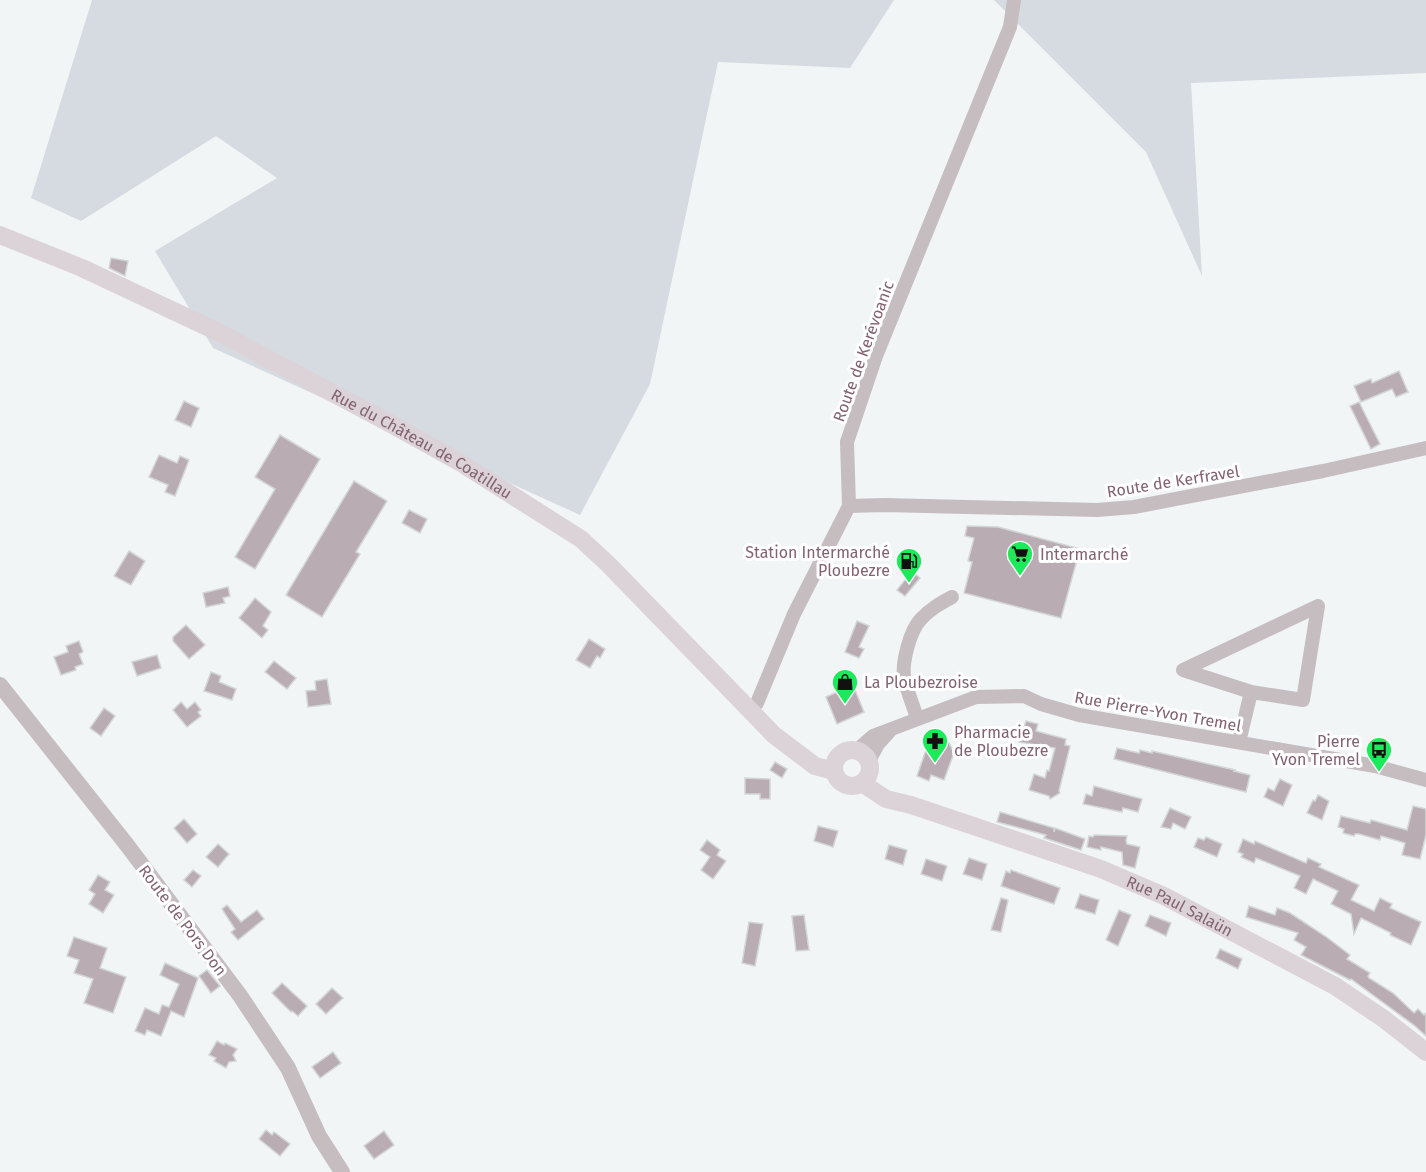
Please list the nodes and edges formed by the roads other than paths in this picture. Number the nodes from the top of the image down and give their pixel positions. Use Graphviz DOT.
graph roads {
  1 [pos="1014,0"];
  2 [pos="0,234"];
  3 [pos="1426,447"];
  4 [pos="849,506"];
  5 [pos="952,597"];
  6 [pos="0,685"];
  7 [pos="1251,692"];
  8 [pos="750,712"];
  9 [pos="917,718"];
  10 [pos="1239,742"];
  11 [pos="836,764"];
  12 [pos="864,767"];
  13 [pos="1426,780"];
  14 [pos="1426,1052"];
  15 [pos="342,1172"];
  1 -- 4 [label="street, Route de Kerévoanic"];
  2 -- 8 [label="main road, Rue du Château de Coatillau"];
  3 -- 4 [label="street, Route de Kerfravel"];
  4 -- 8 [label="street, Route de Kerévoanic"];
  5 -- 9 [label="street"];
  6 -- 15 [label="street, Route de Pors Don"];
  7 -- 7 [label="street"];
  7 -- 10 [label="street"];
  8 -- 11 [label="main road"];
  9 -- 10 [label="street, Rue Pierre-Yvon Tremel"];
  9 -- 12 [label="street, Rue Pierre-Yvon Tremel"];
  10 -- 13 [label="street, Rue Pierre-Yvon Tremel"];
  11 -- 12 [label="main road"];
  11 -- 12 [label="main road"];
  12 -- 14 [label="main road, Rue Paul Salaün"];
}
